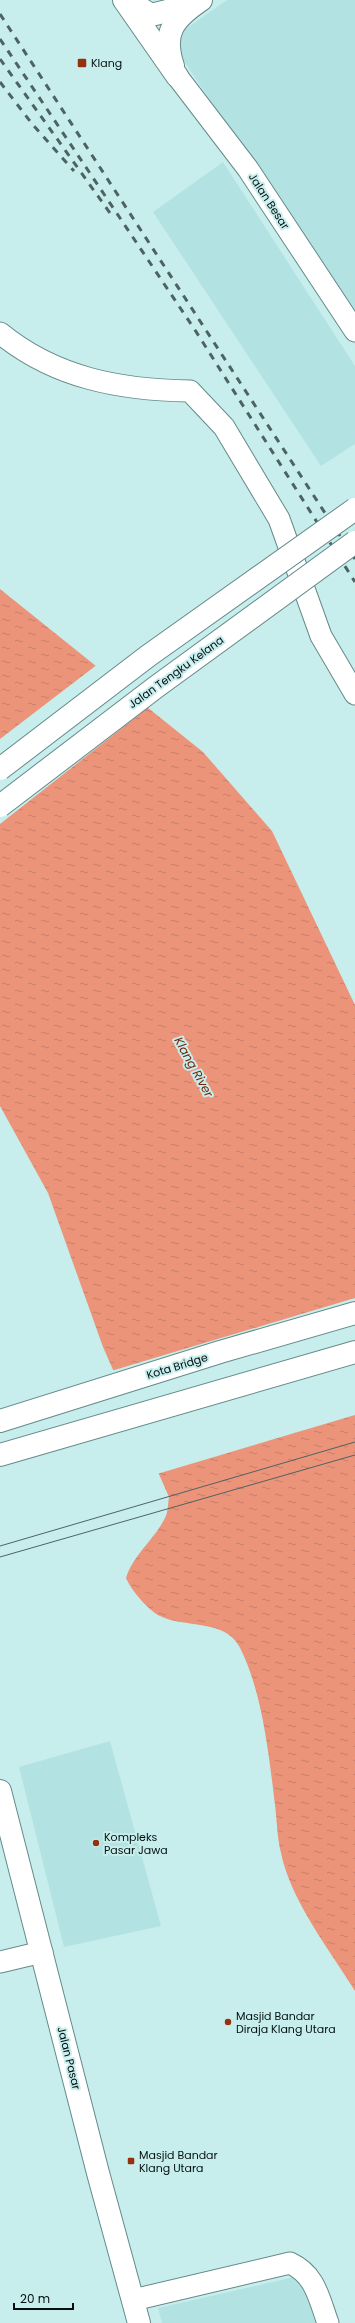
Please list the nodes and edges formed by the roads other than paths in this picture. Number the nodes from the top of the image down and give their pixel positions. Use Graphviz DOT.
graph roads {
  1 [pos="126,0"];
  2 [pos="198,2"];
  3 [pos="177,76"];
  4 [pos="355,331"];
  5 [pos="0,333"];
  6 [pos="355,509"];
  7 [pos="355,542"];
  8 [pos="355,694"];
  9 [pos="0,769"];
  10 [pos="0,806"];
  11 [pos="355,1313"];
  12 [pos="355,1352"];
  13 [pos="0,1421"];
  14 [pos="0,1455"];
  15 [pos="0,1792"];
  16 [pos="42,1952"];
  17 [pos="0,1962"];
  18 [pos="133,2300"];
  19 [pos="139,2323"];
  20 [pos="328,2323"];
  1 -- 2 [label="main road"];
  1 -- 3 [label="main road"];
  2 -- 3 [label="main road"];
  3 -- 4 [label="street, Jalan Besar"];
  5 -- 8 [label="street"];
  6 -- 9 [label="main road, bridge"];
  7 -- 10 [label="main road, Jalan Tengku Kelana, bridge"];
  11 -- 13 [label="main road, Kota Bridge"];
  12 -- 14 [label="main road"];
  15 -- 16 [label="main road, Jalan Pasar"];
  16 -- 17 [label="street"];
  16 -- 18 [label="main road, Jalan Pasar"];
  18 -- 19 [label="main road, Jalan Pasar"];
  18 -- 20 [label="street"];
}
